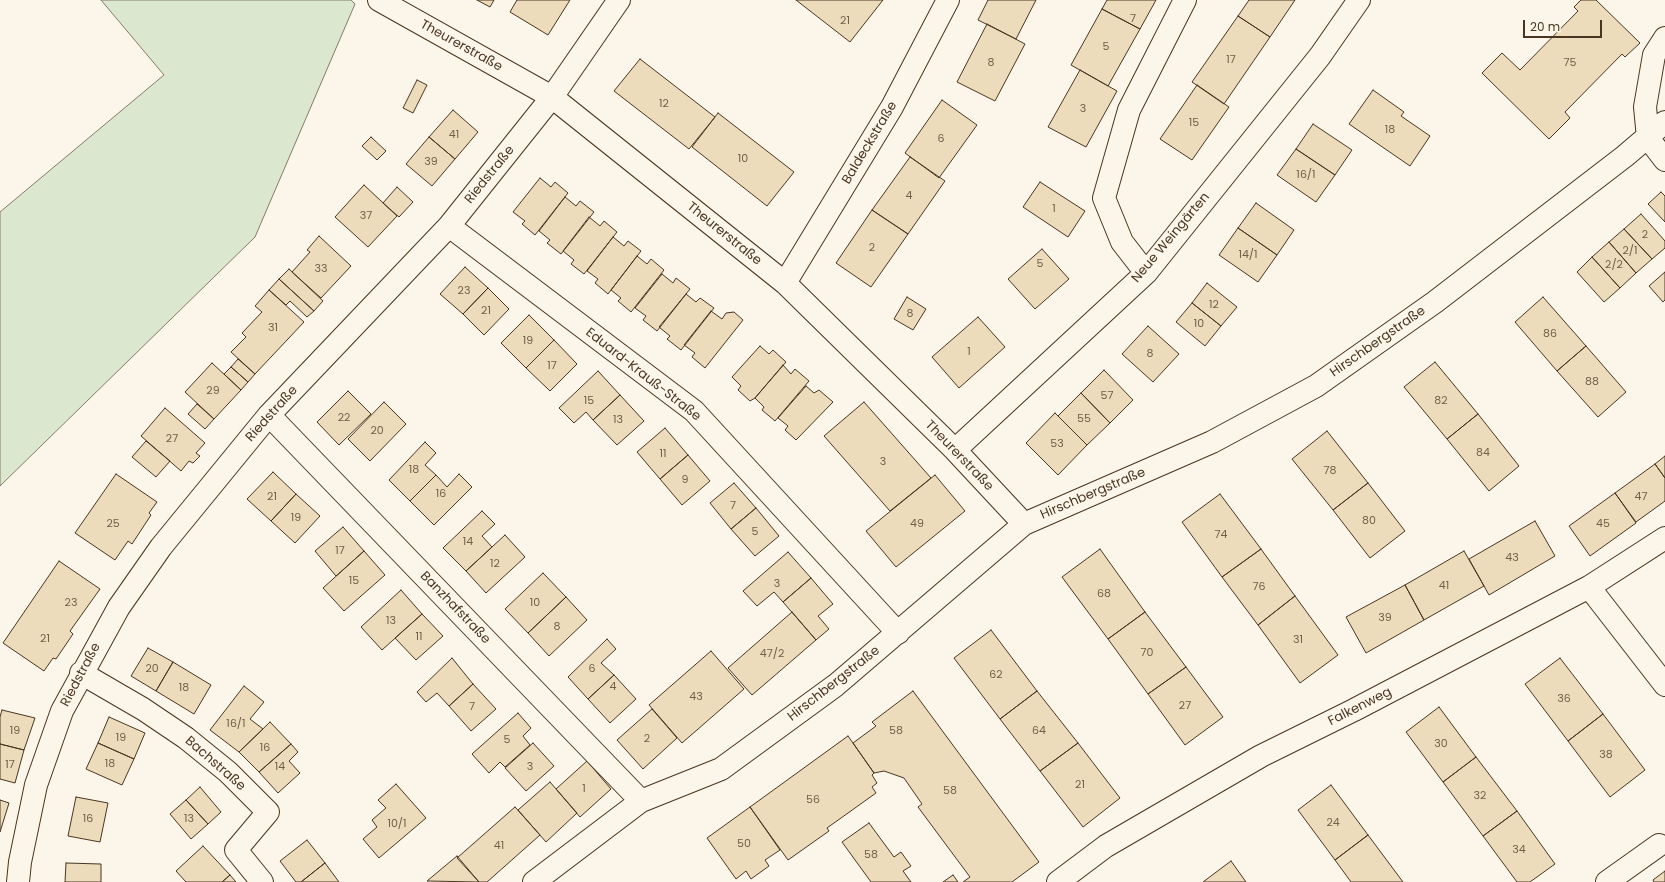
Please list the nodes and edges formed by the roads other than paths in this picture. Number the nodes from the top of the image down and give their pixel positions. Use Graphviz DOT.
graph roads {
  1 [pos="379,0"];
  2 [pos="619,0"];
  3 [pos="948,0"];
  4 [pos="1185,0"];
  5 [pos="1359,0"];
  6 [pos="1665,38"];
  7 [pos="552,98"];
  8 [pos="1665,122"];
  9 [pos="1648,138"];
  10 [pos="1665,160"];
  11 [pos="449,226"];
  12 [pos="1146,273"];
  13 [pos="784,283"];
  14 [pos="269,415"];
  15 [pos="955,450"];
  16 [pos="1024,524"];
  17 [pos="1665,538"];
  18 [pos="1589,586"];
  19 [pos="898,634"];
  20 [pos="81,673"];
  21 [pos="1665,685"];
  22 [pos="641,801"];
  23 [pos="1660,845"];
  24 [pos="18,882"];
  25 [pos="262,882"];
  26 [pos="534,882"];
  27 [pos="1058,882"];
  28 [pos="1607,882"];
  1 -- 7 [label="street, Theurerstraße"];
  2 -- 7 [label="street, Riedstraße"];
  3 -- 13 [label="street, Baldeckstraße"];
  4 -- 12 [label="street"];
  5 -- 12 [label="street, Neue Weingärten"];
  6 -- 9 [label="street"];
  7 -- 11 [label="street, Riedstraße"];
  7 -- 13 [label="street, Theurerstraße"];
  8 -- 9 [label="street, Hirschbergstraße"];
  9 -- 10 [label="street"];
  9 -- 16 [label="street, Hirschbergstraße"];
  11 -- 14 [label="street, Riedstraße"];
  11 -- 19 [label="street, Eduard-Krauß-Straße"];
  12 -- 15 [label="street, Neue Weingärten"];
  13 -- 15 [label="street, Theurerstraße"];
  14 -- 20 [label="street, Riedstraße"];
  14 -- 22 [label="street, Banzhafstraße"];
  15 -- 16 [label="street, Theurerstraße"];
  16 -- 19 [label="street, Hirschbergstraße"];
  17 -- 18 [label="street, Falkenweg"];
  18 -- 21 [label="street"];
  18 -- 27 [label="street, Falkenweg"];
  19 -- 22 [label="street, Hirschbergstraße"];
  20 -- 24 [label="street, Riedstraße"];
  20 -- 25 [label="street, Bachstraße"];
  22 -- 26 [label="street, Hirschbergstraße"];
  23 -- 28 [label="street"];
}
